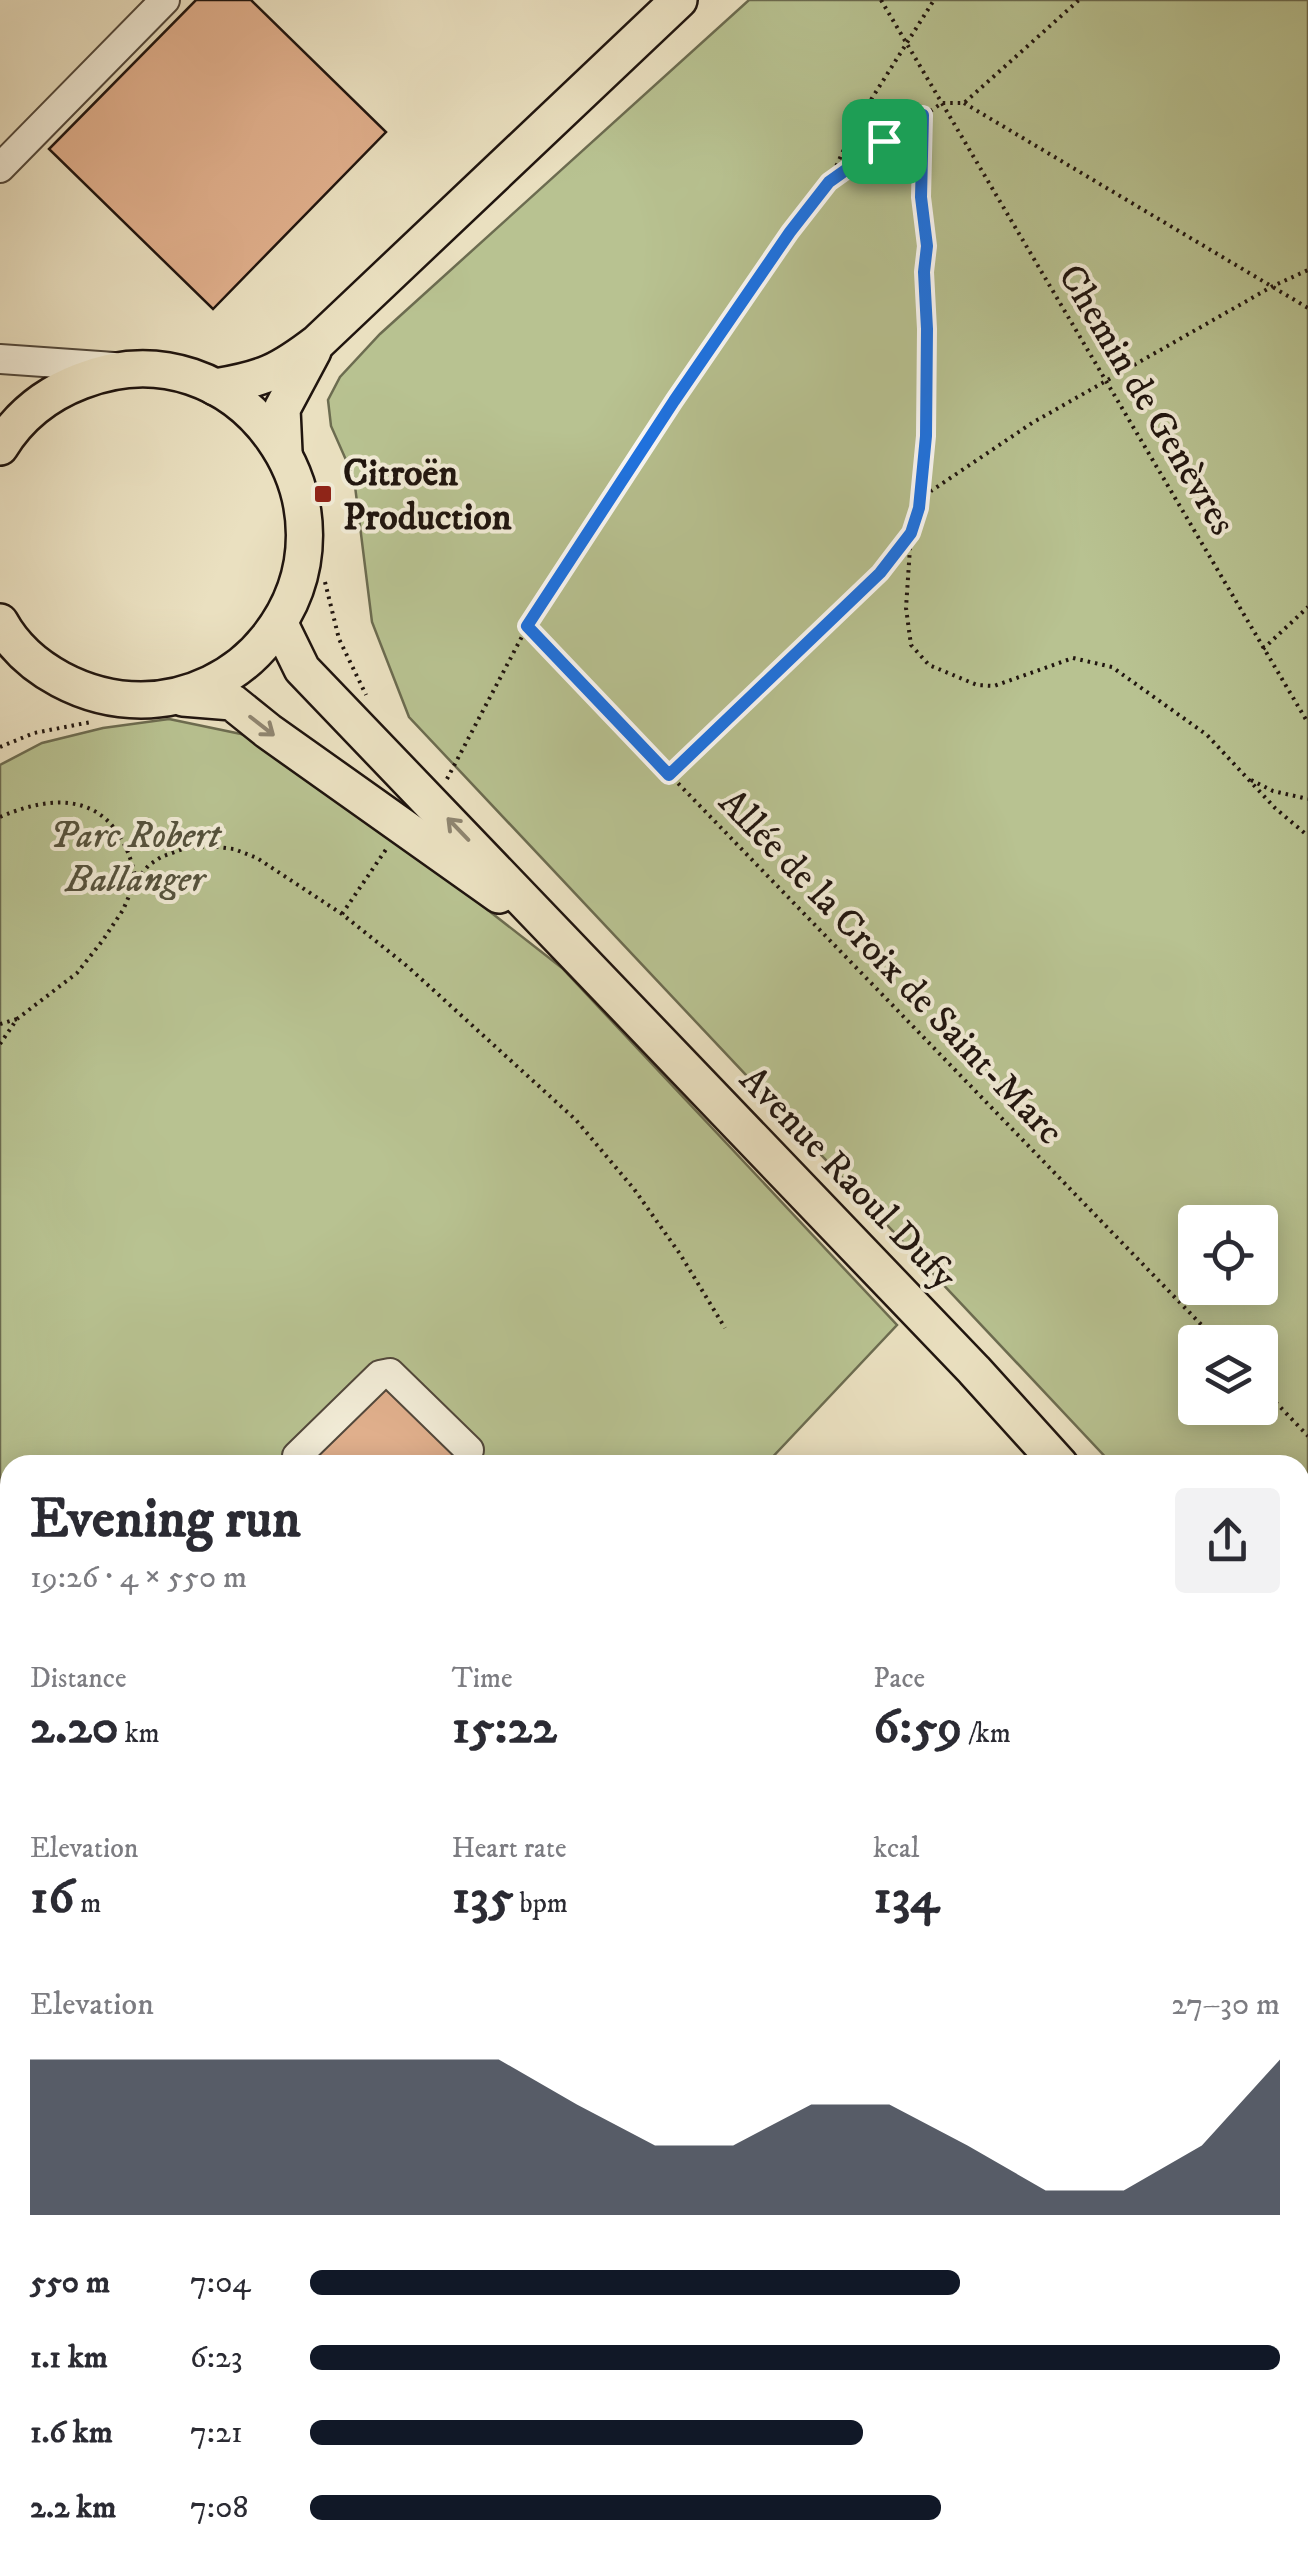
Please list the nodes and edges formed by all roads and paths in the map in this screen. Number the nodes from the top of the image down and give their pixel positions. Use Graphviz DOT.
graph roads {
  1 [pos="164,0"];
  2 [pos="679,0"];
  3 [pos="881,0"];
  4 [pos="934,0"];
  5 [pos="1079,0"];
  6 [pos="907,42"];
  7 [pos="942,103"];
  8 [pos="964,103"];
  9 [pos="923,115"];
  10 [pos="0,168"];
  11 [pos="829,182"];
  12 [pos="1308,270"];
  13 [pos="1273,286"];
  14 [pos="1308,308"];
  15 [pos="318,342"];
  16 [pos="0,359"];
  17 [pos="131,369"];
  18 [pos="1106,380"];
  19 [pos="215,387"];
  20 [pos="0,447"];
  21 [pos="284,452"];
  22 [pos="919,508"];
  23 [pos="911,533"];
  24 [pos="325,582"];
  25 [pos="1308,607"];
  26 [pos="0,622"];
  27 [pos="280,624"];
  28 [pos="527,626"];
  29 [pos="1263,650"];
  30 [pos="13,657"];
  31 [pos="172,697"];
  32 [pos="367,698"];
  33 [pos="1308,723"];
  34 [pos="669,775"];
  35 [pos="1246,778"];
  36 [pos="443,788"];
  37 [pos="1308,799"];
  38 [pos="0,817"];
  39 [pos="1308,836"];
  40 [pos="380,860"];
  41 [pos="136,880"];
  42 [pos="342,914"];
  43 [pos="574,950"];
  44 [pos="17,1019"];
  45 [pos="0,1024"];
  46 [pos="0,1044"];
  47 [pos="1202,1325"];
  48 [pos="725,1328"];
  49 [pos="1278,1405"];
  50 [pos="1308,1436"];
  51 [pos="469,1450"];
  52 [pos="298,1455"];
  53 [pos="1051,1455"];
  1 -- 10 [label="street"];
  2 -- 15 [label="main road"];
  3 -- 6 [label="path, Chemin de Genèvres"];
  4 -- 6 [label="path"];
  5 -- 8 [label="path"];
  6 -- 7 [label="path, Chemin de Genèvres"];
  6 -- 11 [label="path"];
  7 -- 8 [label="path"];
  7 -- 9 [label="path"];
  7 -- 18 [label="path, Chemin de Genèvres"];
  8 -- 13 [label="path"];
  9 -- 11 [label="path"];
  9 -- 22 [label="path"];
  11 -- 28 [label="path"];
  12 -- 13 [label="path"];
  13 -- 14 [label="path"];
  13 -- 18 [label="path"];
  15 -- 19 [label="main road"];
  15 -- 21 [label="main road"];
  16 -- 17 [label="street"];
  17 -- 19 [label="main road"];
  17 -- 20 [label="main road"];
  18 -- 22 [label="path"];
  18 -- 29 [label="path, Chemin de Genèvres"];
  19 -- 21 [label="main road"];
  21 -- 27 [label="main road"];
  22 -- 23 [label="path"];
  23 -- 34 [label="path"];
  23 -- 35 [label="path"];
  24 -- 32 [label="path"];
  25 -- 29 [label="path"];
  26 -- 30 [label="main road"];
  27 -- 31 [label="main road"];
  43 -- 27 [label="main road, Avenue Raoul Dufy, one-way"];
  28 -- 34 [label="path, Allée de la Croix de Saint-Marc"];
  28 -- 36 [label="path"];
  29 -- 33 [label="path, Chemin de Genèvres"];
  30 -- 31 [label="main road"];
  31 -- 43 [label="main road, Avenue Raoul Dufy, one-way"];
  34 -- 47 [label="path, Allée de la Croix de Saint-Marc"];
  35 -- 37 [label="path"];
  35 -- 39 [label="path"];
  38 -- 41 [label="path"];
  40 -- 42 [label="path"];
  41 -- 42 [label="path"];
  41 -- 44 [label="path"];
  42 -- 48 [label="path"];
  43 -- 53 [label="main road, Avenue Raoul Dufy"];
  44 -- 45 [label="path"];
  44 -- 46 [label="path"];
  49 -- 50 [label="path"];
  51 -- 52 [label="street"];
}
